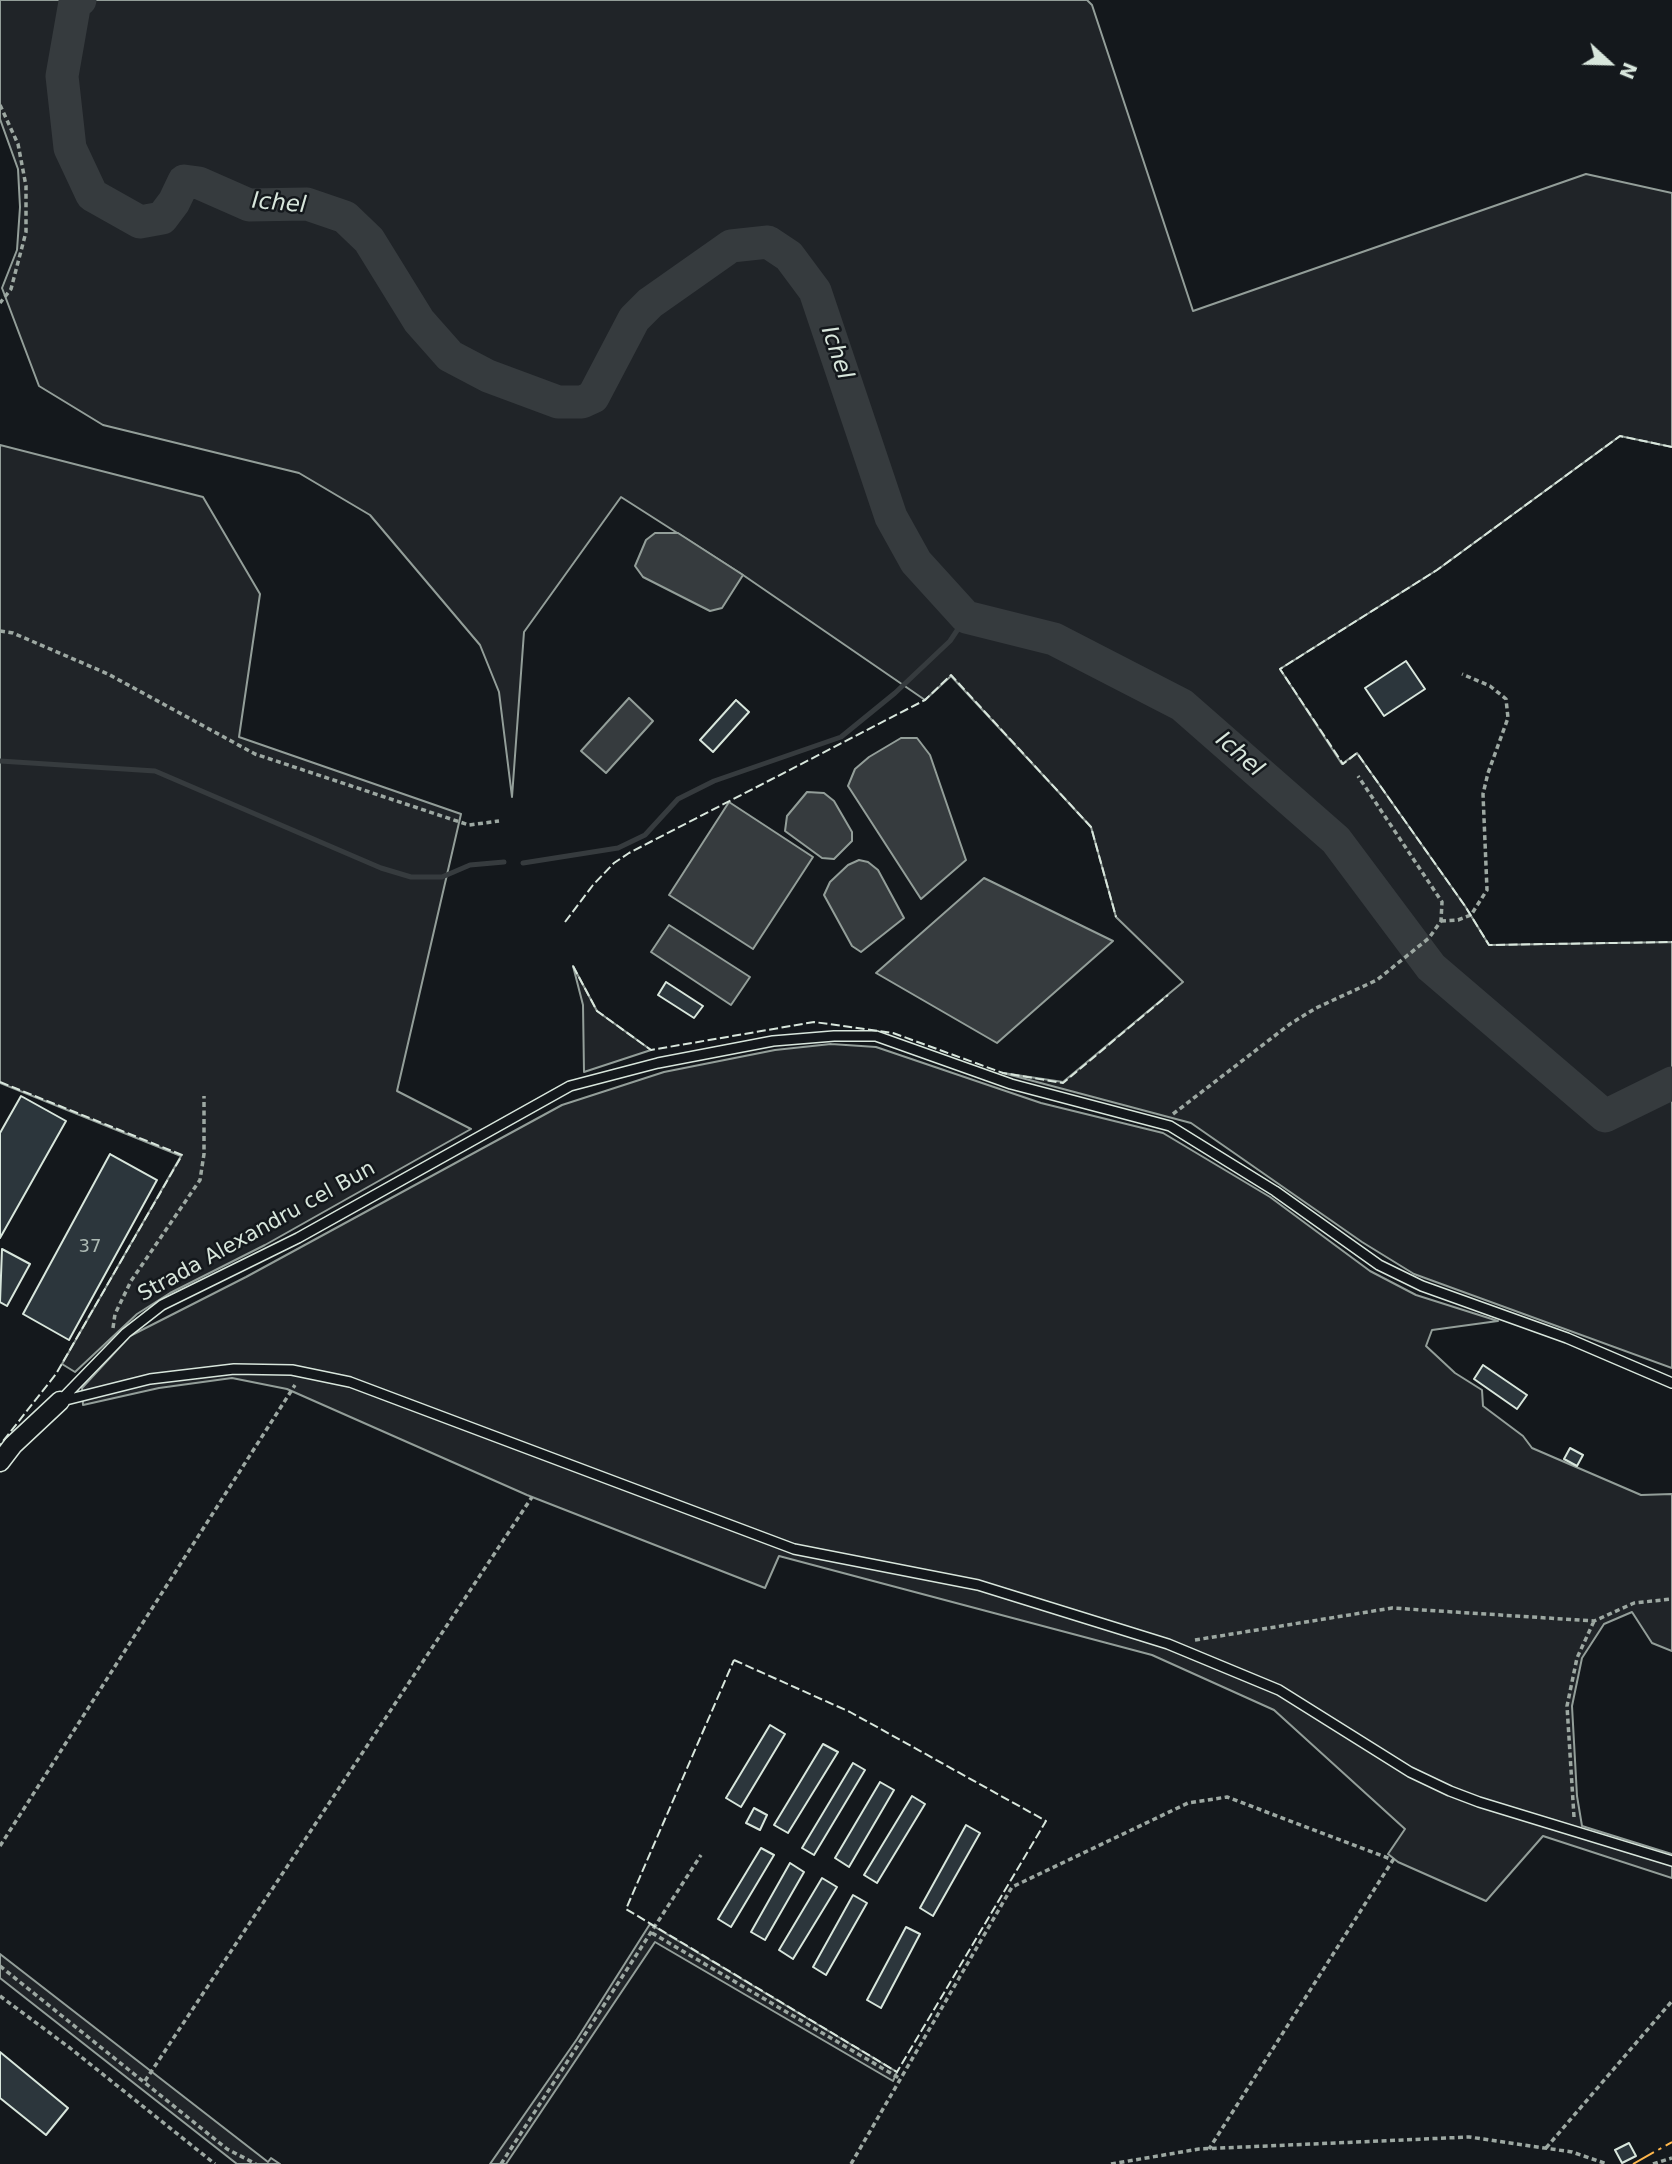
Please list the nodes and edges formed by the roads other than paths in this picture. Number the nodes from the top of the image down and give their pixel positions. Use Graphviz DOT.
graph roads {
  1 [pos="1672,1383"];
  2 [pos="60,1401"];
  3 [pos="0,1462"];
  4 [pos="1672,1861"];
  1 -- 2 [label="lane, Strada Alexandru cel Bun"];
  2 -- 3 [label="street, Strada Alexandru cel Bun"];
  2 -- 4 [label="lane"];
}
